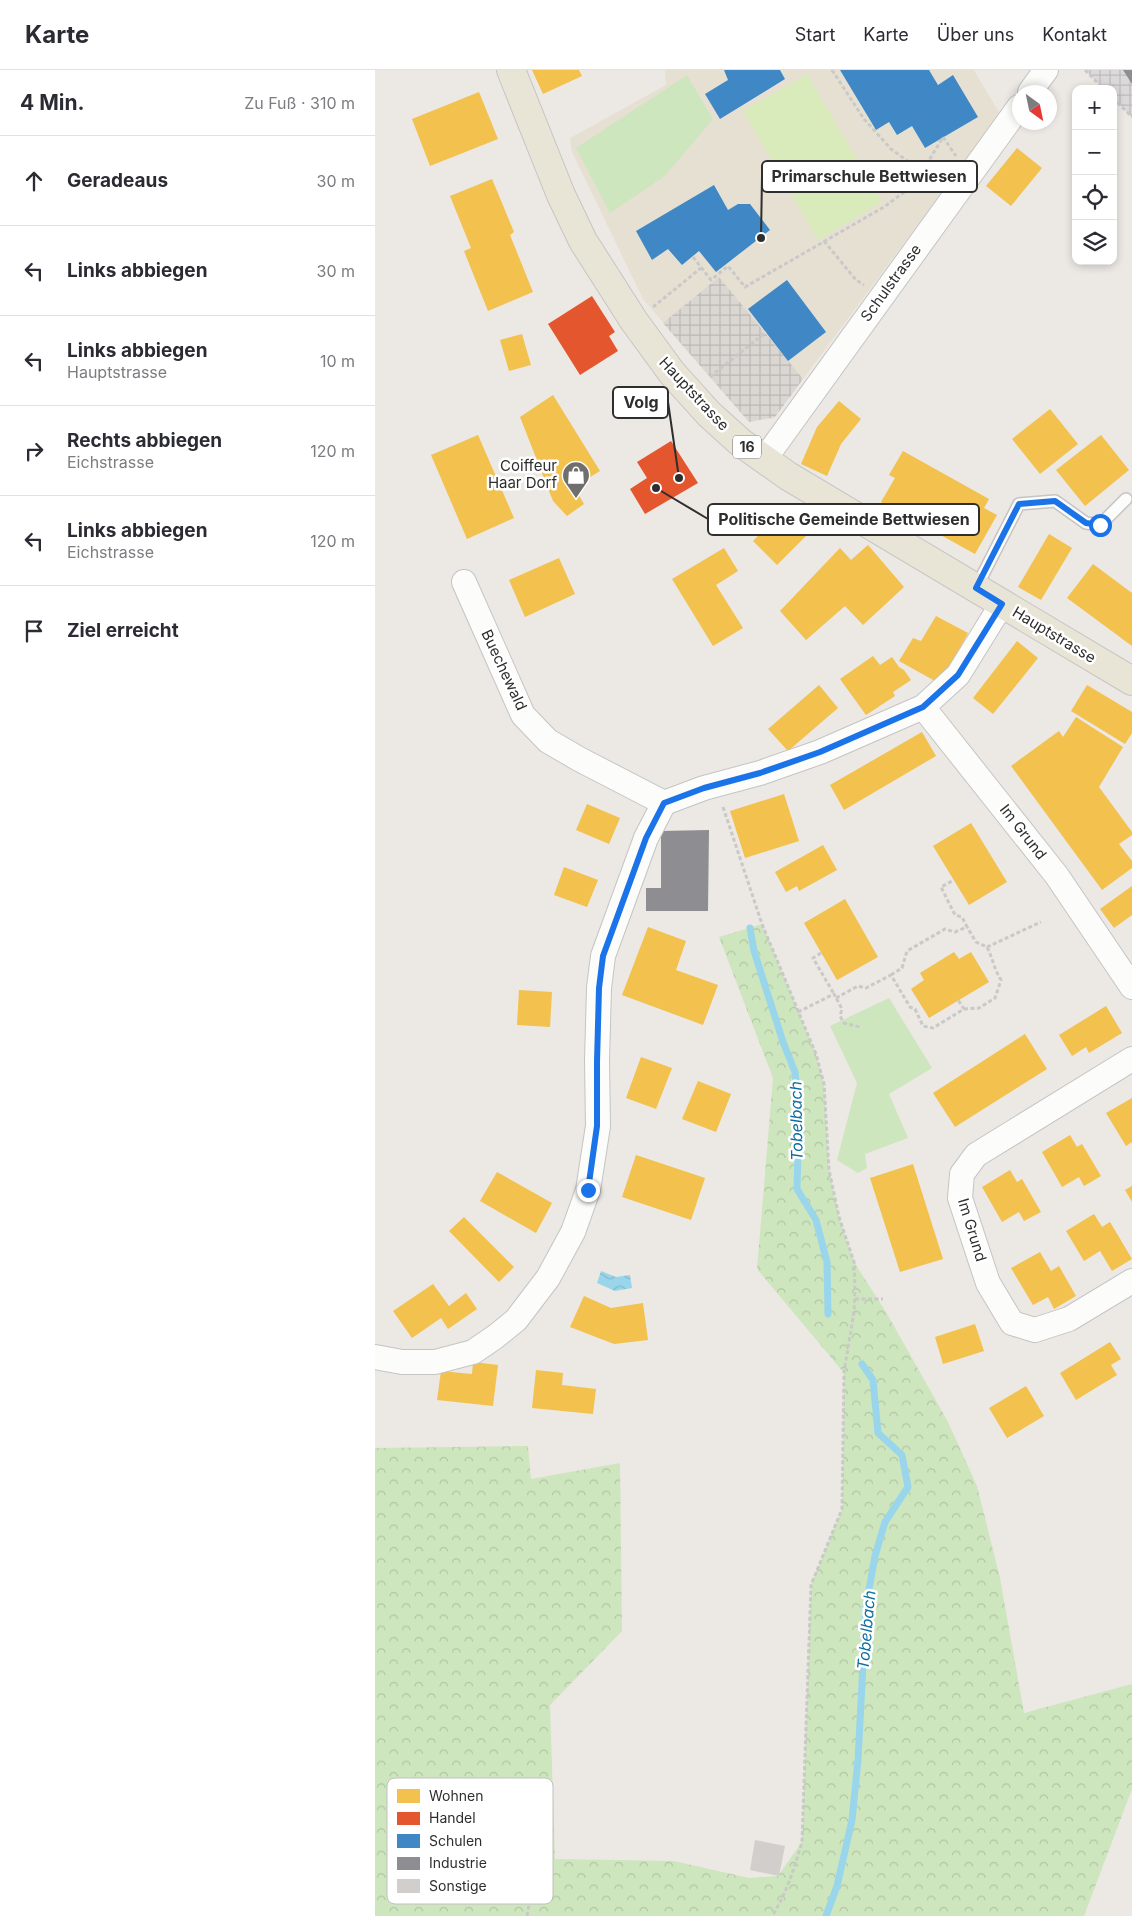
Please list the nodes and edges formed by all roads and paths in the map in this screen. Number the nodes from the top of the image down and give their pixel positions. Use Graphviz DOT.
graph roads {
  1 [pos="511,70"];
  2 [pos="832,70"];
  3 [pos="1046,70"];
  4 [pos="1085,70"];
  5 [pos="1035,85"];
  6 [pos="1100,85"];
  7 [pos="1117,102"];
  8 [pos="1012,117"];
  9 [pos="1132,117"];
  10 [pos="943,137"];
  11 [pos="922,172"];
  12 [pos="954,196"];
  13 [pos="824,241"];
  14 [pos="693,257"];
  15 [pos="701,268"];
  16 [pos="880,298"];
  17 [pos="652,307"];
  18 [pos="766,332"];
  19 [pos="704,382"];
  20 [pos="764,460"];
  21 [pos="1125,498"];
  22 [pos="464,582"];
  23 [pos="976,588"];
  24 [pos="1002,604"];
  25 [pos="1132,681"];
  26 [pos="923,707"];
  27 [pos="716,785"];
  28 [pos="664,803"];
  29 [pos="954,880"];
  30 [pos="1041,922"];
  31 [pos="967,927"];
  32 [pos="987,947"];
  33 [pos="821,953"];
  34 [pos="891,975"];
  35 [pos="1132,987"];
  36 [pos="835,996"];
  37 [pos="958,1000"];
  38 [pos="964,1009"];
  39 [pos="798,1012"];
  40 [pos="860,1027"];
  41 [pos="1132,1059"];
  42 [pos="1132,1281"];
  43 [pos="855,1299"];
  44 [pos="883,1299"];
  45 [pos="375,1357"];
  46 [pos="772,1916"];
  1 -- 20 [label="main road, Hauptstrasse / 16"];
  2 -- 11 [label="path"];
  3 -- 5 [label="street"];
  4 -- 6 [label="path"];
  7 -- 9 [label="path"];
  8 -- 12 [label="street, Schulstrasse"];
  10 -- 11 [label="path"];
  11 -- 12 [label="path"];
  11 -- 13 [label="path"];
  12 -- 16 [label="street, Schulstrasse"];
  13 -- 15 [label="path"];
  13 -- 16 [label="path"];
  14 -- 15 [label="path"];
  15 -- 17 [label="path"];
  16 -- 20 [label="street, Schulstrasse"];
  18 -- 19 [label="path"];
  20 -- 23 [label="main road, Hauptstrasse / 16"];
  21 -- 23 [label="lane"];
  22 -- 28 [label="street, Buechewald"];
  23 -- 24 [label="main road, Hauptstrasse / 16"];
  24 -- 25 [label="main road, Hauptstrasse / 16"];
  24 -- 26 [label="street"];
  26 -- 27 [label="street"];
  26 -- 35 [label="street, Im Grund"];
  27 -- 28 [label="street"];
  27 -- 39 [label="path"];
  28 -- 45 [label="street"];
  29 -- 31 [label="path"];
  30 -- 32 [label="path"];
  31 -- 32 [label="path"];
  31 -- 34 [label="path"];
  32 -- 38 [label="path"];
  33 -- 36 [label="path"];
  34 -- 36 [label="path"];
  34 -- 38 [label="path"];
  36 -- 39 [label="path"];
  36 -- 40 [label="path"];
  37 -- 38 [label="path"];
  39 -- 43 [label="path"];
  41 -- 42 [label="street, Im Grund"];
  43 -- 44 [label="path"];
  43 -- 46 [label="path"];
}
